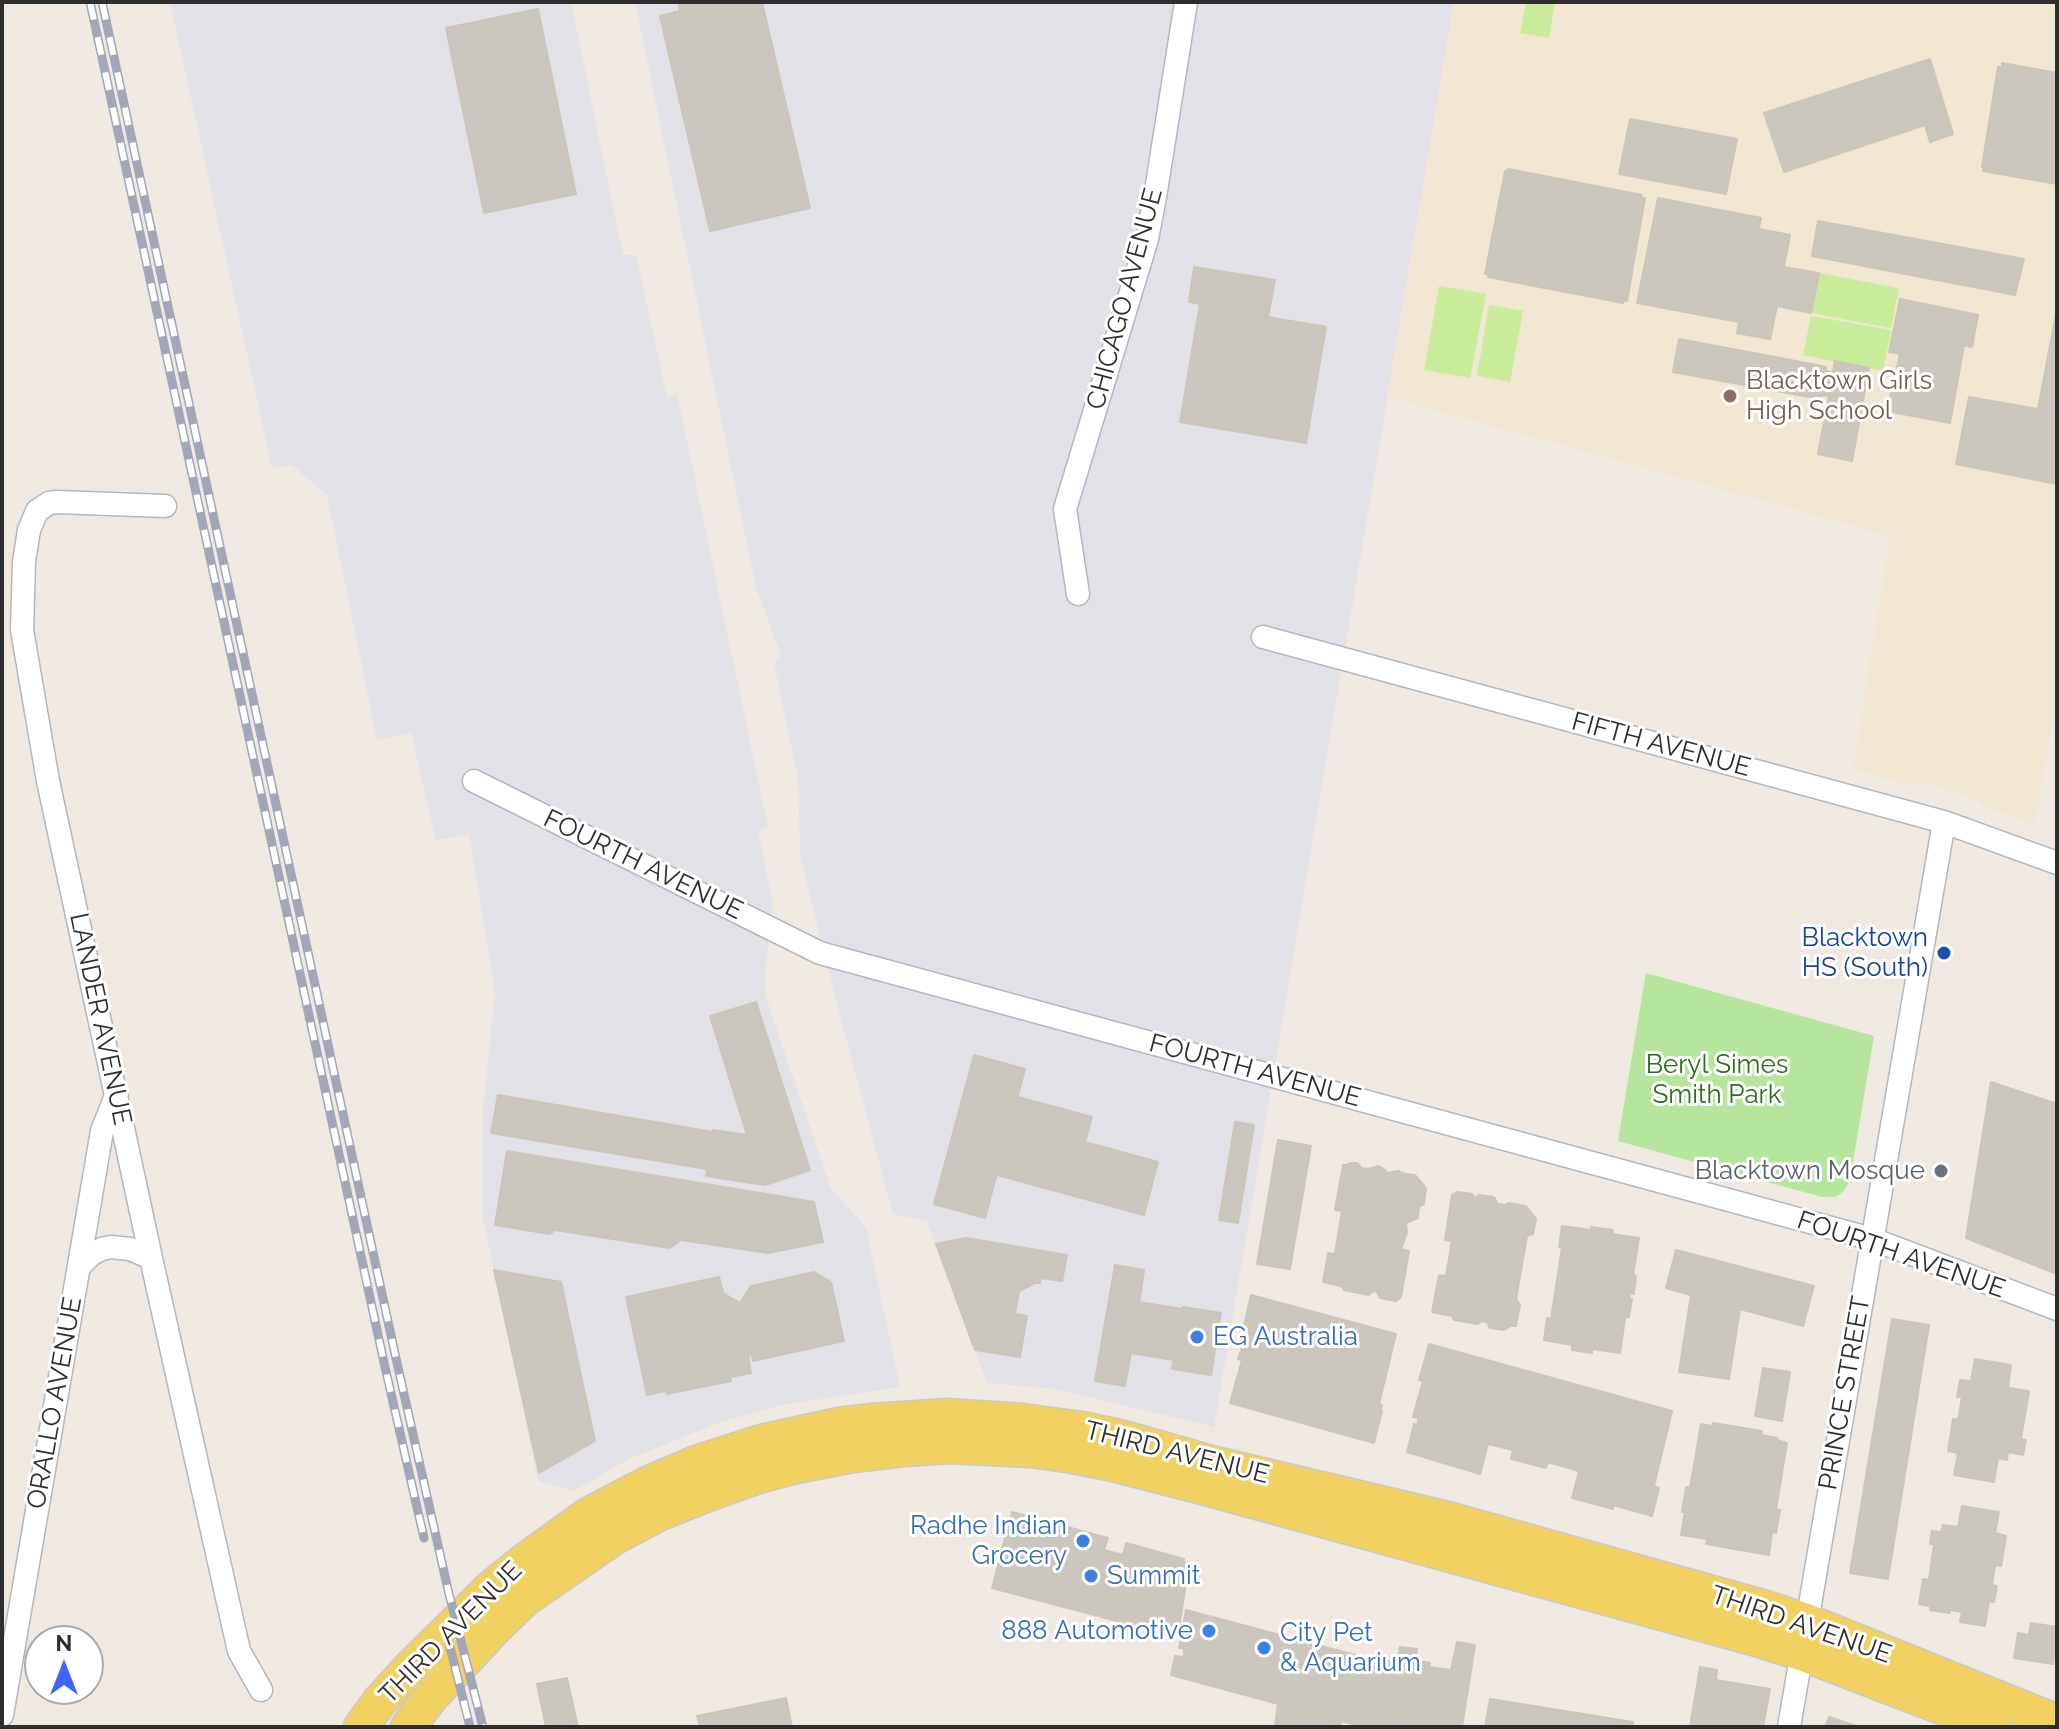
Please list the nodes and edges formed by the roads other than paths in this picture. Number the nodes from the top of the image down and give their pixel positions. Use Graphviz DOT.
graph roads {
  1 [pos="1186,2"];
  2 [pos="165,506"];
  3 [pos="1078,594"];
  4 [pos="1263,637"];
  5 [pos="474,781"];
  6 [pos="1944,822"];
  7 [pos="2057,863"];
  8 [pos="117,1093"];
  9 [pos="1872,1239"];
  10 [pos="151,1258"];
  11 [pos="79,1267"];
  12 [pos="2057,1309"];
  13 [pos="1804,1637"];
  14 [pos="261,1690"];
  15 [pos="2,1715"];
  16 [pos="2057,1722"];
  17 [pos="361,1727"];
  18 [pos="408,1727"];
  19 [pos="1789,1727"];
  20 [pos="1994,1727"];
  1 -- 3 [label="street, CHICAGO AVENUE"];
  2 -- 8 [label="street, LANDER AVENUE"];
  4 -- 6 [label="street, FIFTH AVENUE"];
  5 -- 9 [label="street, FOURTH AVENUE"];
  6 -- 7 [label="street, FIFTH AVENUE"];
  6 -- 9 [label="street, PRINCE STREET"];
  8 -- 10 [label="street, LANDER AVENUE"];
  8 -- 11 [label="street, ORALLO AVENUE"];
  9 -- 12 [label="street, FOURTH AVENUE"];
  9 -- 13 [label="street, PRINCE STREET"];
  10 -- 11 [label="street"];
  10 -- 14 [label="street, LANDER AVENUE"];
  11 -- 15 [label="street, ORALLO AVENUE"];
  13 -- 16 [label="main road, THIRD AVENUE"];
  13 -- 17 [label="main road, THIRD AVENUE"];
  13 -- 18 [label="main road, THIRD AVENUE"];
  13 -- 19 [label="street, PRINCE STREET"];
  13 -- 20 [label="main road, THIRD AVENUE"];
}
